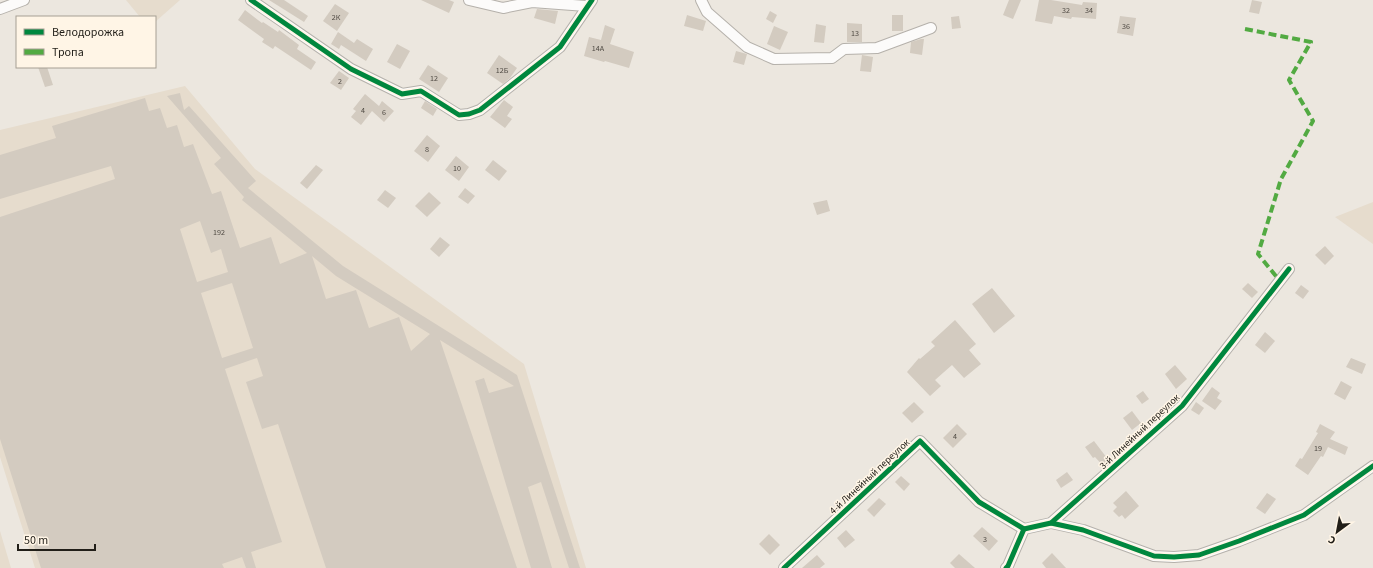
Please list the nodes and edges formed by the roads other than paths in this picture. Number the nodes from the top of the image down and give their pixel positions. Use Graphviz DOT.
graph roads {
  1 [pos="24,0"];
  2 [pos="251,0"];
  3 [pos="468,0"];
  4 [pos="701,0"];
  5 [pos="589,3"];
  6 [pos="0,9"];
  7 [pos="932,28"];
  8 [pos="1289,269"];
  9 [pos="1373,466"];
  10 [pos="1052,523"];
  11 [pos="1024,529"];
  12 [pos="784,568"];
  13 [pos="1006,568"];
  1 -- 6 [label="street"];
  2 -- 5 [label="street"];
  3 -- 5 [label="street"];
  4 -- 7 [label="street"];
  8 -- 10 [label="street, 3-й Линейный переулок"];
  9 -- 10 [label="street"];
  10 -- 11 [label="street, 3-й Линейный переулок"];
  11 -- 12 [label="street, 4-й Линейный переулок"];
  11 -- 13 [label="street"];
}
